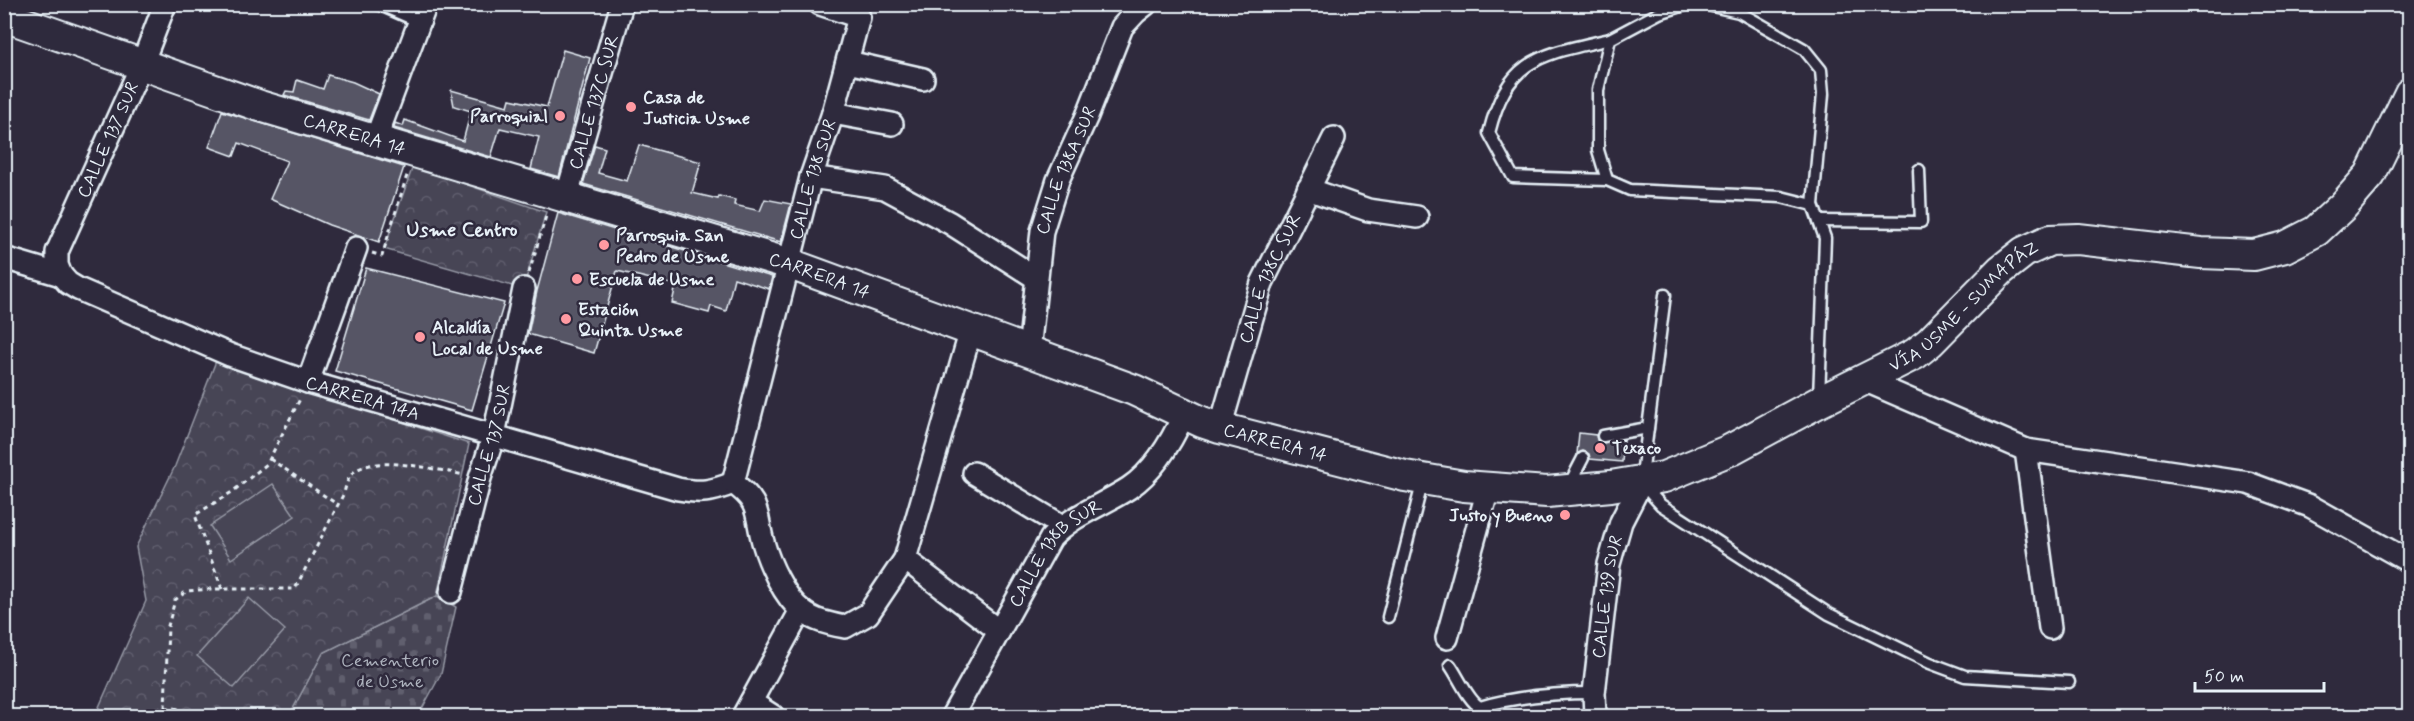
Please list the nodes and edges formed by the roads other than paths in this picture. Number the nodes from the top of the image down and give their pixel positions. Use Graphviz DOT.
graph roads {
  1 [pos="165,4"];
  2 [pos="378,4"];
  3 [pos="622,4"];
  4 [pos="820,4"];
  5 [pos="1146,4"];
  6 [pos="1688,4"];
  7 [pos="1703,4"];
  8 [pos="423,11"];
  9 [pos="4,16"];
  10 [pos="1610,39"];
  11 [pos="848,62"];
  12 [pos="142,64"];
  13 [pos="923,79"];
  14 [pos="2409,93"];
  15 [pos="833,113"];
  16 [pos="892,124"];
  17 [pos="1335,138"];
  18 [pos="375,141"];
  19 [pos="1918,170"];
  20 [pos="811,177"];
  21 [pos="1607,180"];
  22 [pos="1308,189"];
  23 [pos="559,196"];
  24 [pos="1813,205"];
  25 [pos="1417,217"];
  26 [pos="1819,221"];
  27 [pos="356,248"];
  28 [pos="4,258"];
  29 [pos="790,264"];
  30 [pos="61,275"];
  31 [pos="1036,278"];
  32 [pos="524,289"];
  33 [pos="1665,296"];
  34 [pos="971,330"];
  35 [pos="1029,351"];
  36 [pos="1864,380"];
  37 [pos="308,382"];
  38 [pos="1819,402"];
  39 [pos="1184,414"];
  40 [pos="1220,428"];
  41 [pos="1648,428"];
  42 [pos="494,435"];
  43 [pos="1603,436"];
  44 [pos="2026,450"];
  45 [pos="1583,458"];
  46 [pos="974,473"];
  47 [pos="1424,480"];
  48 [pos="733,483"];
  49 [pos="1641,483"];
  50 [pos="1488,489"];
  51 [pos="1566,490"];
  52 [pos="1062,526"];
  53 [pos="905,558"];
  54 [pos="2409,562"];
  55 [pos="451,592"];
  56 [pos="801,610"];
  57 [pos="1388,616"];
  58 [pos="2050,628"];
  59 [pos="999,631"];
  60 [pos="1447,638"];
  61 [pos="1450,665"];
  62 [pos="2068,682"];
  63 [pos="1594,693"];
  64 [pos="747,709"];
  65 [pos="773,717"];
  66 [pos="952,717"];
  67 [pos="1595,717"];
  1 -- 12 [label="street, CALLE 137 SUR"];
  2 -- 8 [label="lane"];
  3 -- 23 [label="street, CALLE 137C SUR"];
  4 -- 11 [label="street, CALLE 138 SUR"];
  5 -- 31 [label="street, CALLE 138A SUR"];
  6 -- 10 [label="lane"];
  7 -- 24 [label="lane"];
  8 -- 18 [label="street"];
  9 -- 12 [label="street, CARRERA 14"];
  10 -- 21 [label="lane"];
  10 -- 21 [label="lane"];
  11 -- 13 [label="street"];
  11 -- 15 [label="street, CALLE 138 SUR"];
  12 -- 18 [label="street, CARRERA 14"];
  12 -- 30 [label="street, CALLE 137 SUR"];
  14 -- 36 [label="street, VÍA USME - SUMAPÁZ"];
  15 -- 16 [label="street"];
  15 -- 20 [label="street, CALLE 138 SUR"];
  17 -- 22 [label="street, CALLE 138C SUR"];
  18 -- 23 [label="street, CARRERA 14"];
  19 -- 26 [label="lane"];
  20 -- 29 [label="street, CALLE 138 SUR"];
  20 -- 31 [label="street"];
  21 -- 24 [label="lane"];
  22 -- 25 [label="street"];
  22 -- 40 [label="street, CALLE 138C SUR"];
  23 -- 29 [label="street, CARRERA 14"];
  24 -- 26 [label="lane"];
  26 -- 38 [label="lane"];
  27 -- 37 [label="street"];
  28 -- 30 [label="street, CARRERA 14A"];
  29 -- 34 [label="street, CARRERA 14"];
  29 -- 48 [label="street, CALLE 138 SUR"];
  30 -- 37 [label="street, CARRERA 14A"];
  31 -- 35 [label="street, CALLE 138A SUR"];
  32 -- 42 [label="street, CALLE 137 SUR"];
  33 -- 41 [label="lane"];
  34 -- 35 [label="street, CARRERA 14"];
  34 -- 53 [label="street"];
  35 -- 39 [label="street, CARRERA 14"];
  36 -- 38 [label="street, VÍA USME - SUMAPÁZ"];
  36 -- 44 [label="street"];
  37 -- 42 [label="street, CARRERA 14A"];
  38 -- 49 [label="street, VÍA USME - SUMAPÁZ"];
  39 -- 40 [label="street, CARRERA 14"];
  39 -- 52 [label="street, CALLE 138B SUR"];
  40 -- 47 [label="street, CARRERA 14"];
  41 -- 43 [label="lane"];
  41 -- 49 [label="lane"];
  42 -- 48 [label="street, CARRERA 14A"];
  42 -- 55 [label="street, CALLE 137 SUR"];
  44 -- 54 [label="street"];
  44 -- 58 [label="street"];
  45 -- 51 [label="lane"];
  46 -- 52 [label="street"];
  47 -- 50 [label="street, CARRERA 14"];
  47 -- 57 [label="lane"];
  48 -- 56 [label="street"];
  49 -- 51 [label="street, CARRERA 14"];
  49 -- 62 [label="lane"];
  49 -- 63 [label="street, CALLE 139 SUR"];
  50 -- 51 [label="street, CARRERA 14"];
  50 -- 60 [label="street"];
  52 -- 59 [label="street, CALLE 138B SUR"];
  53 -- 56 [label="street"];
  53 -- 59 [label="street"];
  56 -- 64 [label="street"];
  59 -- 66 [label="street, CALLE 138B SUR"];
  61 -- 63 [label="lane"];
  63 -- 67 [label="street, CALLE 139 SUR"];
  64 -- 65 [label="street"];
}
